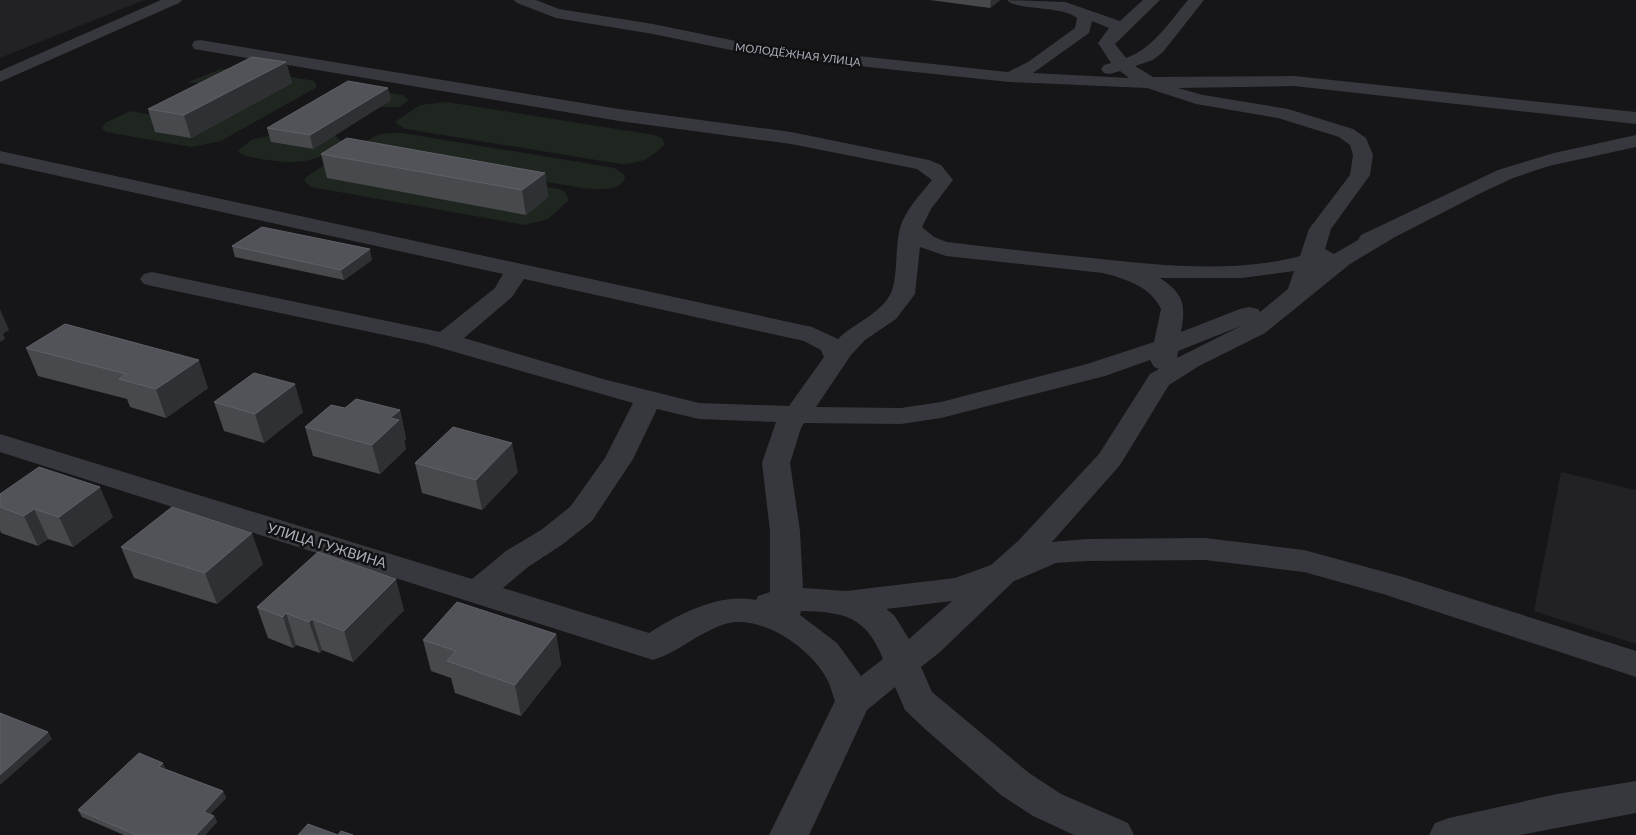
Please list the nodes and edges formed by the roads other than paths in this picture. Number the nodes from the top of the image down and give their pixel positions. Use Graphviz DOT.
graph roads {
  1 [pos="174,0"];
  2 [pos="522,0"];
  3 [pos="1015,0"];
  4 [pos="1152,0"];
  5 [pos="1196,0"];
  6 [pos="1138,14"];
  7 [pos="1094,22"];
  8 [pos="200,45"];
  9 [pos="1112,68"];
  10 [pos="0,77"];
  11 [pos="1009,77"];
  12 [pos="1079,82"];
  13 [pos="1148,82"];
  14 [pos="1636,118"];
  15 [pos="1636,141"];
  16 [pos="0,157"];
  17 [pos="911,227"];
  18 [pos="1387,233"];
  19 [pos="1310,261"];
  20 [pos="1103,266"];
  21 [pos="518,269"];
  22 [pos="152,279"];
  23 [pos="1299,292"];
  24 [pos="873,325"];
  25 [pos="812,334"];
  26 [pos="445,341"];
  27 [pos="1165,347"];
  28 [pos="837,357"];
  29 [pos="1159,380"];
  30 [pos="648,400"];
  31 [pos="797,415"];
  32 [pos="0,443"];
  33 [pos="1005,571"];
  34 [pos="478,592"];
  35 [pos="846,603"];
  36 [pos="775,609"];
  37 [pos="903,662"];
  38 [pos="1636,664"];
  39 [pos="853,701"];
  40 [pos="1636,797"];
  41 [pos="789,835"];
  42 [pos="1114,835"];
  43 [pos="1449,835"];
  1 -- 10 [label="street"];
  2 -- 11 [label="street, МОЛОДЁЖНАЯ УЛИЦА"];
  3 -- 7 [label="street"];
  4 -- 6 [label="street"];
  5 -- 9 [label="street"];
  6 -- 7 [label="street"];
  6 -- 7 [label="street"];
  7 -- 9 [label="street"];
  7 -- 11 [label="street"];
  8 -- 17 [label="street"];
  9 -- 12 [label="street"];
  9 -- 13 [label="street"];
  11 -- 12 [label="street, МОЛОДЁЖНАЯ УЛИЦА"];
  12 -- 13 [label="street, МОЛОДЁЖНАЯ УЛИЦА"];
  13 -- 14 [label="street, МОЛОДЁЖНАЯ УЛИЦА"];
  13 -- 19 [label="street"];
  15 -- 18 [label="street"];
  16 -- 21 [label="street"];
  17 -- 20 [label="street"];
  17 -- 24 [label="street"];
  18 -- 19 [label="street"];
  18 -- 23 [label="street"];
  19 -- 20 [label="street"];
  19 -- 23 [label="street"];
  20 -- 27 [label="street"];
  21 -- 25 [label="street"];
  21 -- 26 [label="street"];
  22 -- 26 [label="street"];
  23 -- 27 [label="street"];
  23 -- 29 [label="street"];
  24 -- 25 [label="street"];
  24 -- 28 [label="street"];
  25 -- 28 [label="street"];
  26 -- 30 [label="street"];
  27 -- 29 [label="street"];
  27 -- 31 [label="street"];
  28 -- 31 [label="street"];
  29 -- 33 [label="street"];
  30 -- 31 [label="street"];
  30 -- 34 [label="street"];
  31 -- 36 [label="street"];
  32 -- 34 [label="street, УЛИЦА ГУЖВИНА"];
  33 -- 35 [label="street"];
  33 -- 37 [label="street"];
  33 -- 38 [label="street"];
  34 -- 36 [label="street, УЛИЦА ГУЖВИНА"];
  35 -- 36 [label="street"];
  35 -- 37 [label="street"];
  36 -- 39 [label="street"];
  37 -- 39 [label="street"];
  37 -- 42 [label="street"];
  39 -- 41 [label="street"];
  40 -- 43 [label="street"];
}
